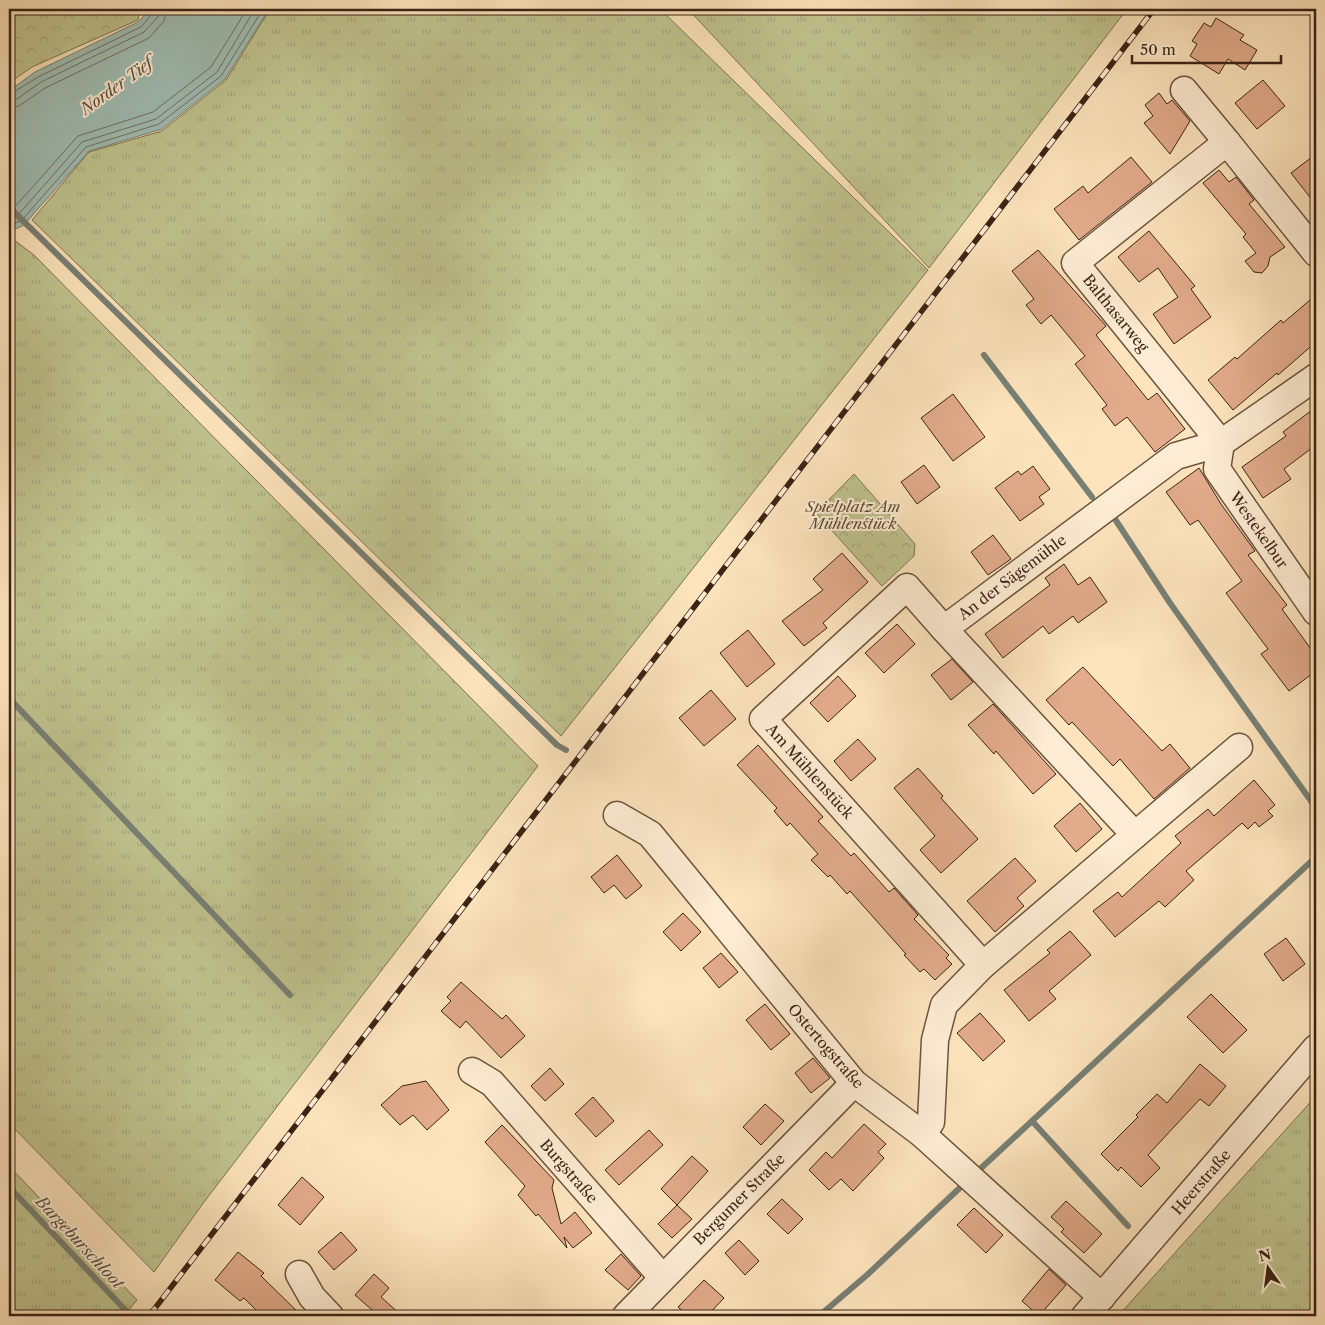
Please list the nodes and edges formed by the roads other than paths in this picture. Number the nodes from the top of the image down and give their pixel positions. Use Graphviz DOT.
graph roads {
  1 [pos="1184,90"];
  2 [pos="1227,142"];
  3 [pos="1316,252"];
  4 [pos="1316,378"];
  5 [pos="1221,443"];
  6 [pos="1316,612"];
  7 [pos="944,629"];
  8 [pos="1239,747"];
  9 [pos="617,815"];
  10 [pos="1135,835"];
  11 [pos="983,965"];
  12 [pos="1316,1048"];
  13 [pos="472,1071"];
  14 [pos="854,1083"];
  15 [pos="922,1134"];
  16 [pos="299,1274"];
  17 [pos="662,1277"];
  18 [pos="1093,1307"];
  19 [pos="330,1316"];
  20 [pos="626,1316"];
  1 -- 2 [label="street"];
  2 -- 3 [label="street"];
  2 -- 5 [label="street, Balthasarweg"];
  4 -- 5 [label="street, An der Sägemühle"];
  5 -- 6 [label="street, Westekelbur"];
  5 -- 7 [label="street, An der Sägemühle"];
  7 -- 10 [label="street, An der Sägemühle"];
  7 -- 11 [label="street, Am Mühlenstück"];
  8 -- 10 [label="street"];
  9 -- 14 [label="street, Ostertogstraße"];
  10 -- 11 [label="street"];
  11 -- 15 [label="street"];
  12 -- 18 [label="street, Heerstraße"];
  13 -- 17 [label="street, Burgstraße"];
  14 -- 15 [label="street, Ostertogstraße"];
  14 -- 17 [label="street, Bergumer Straße"];
  15 -- 18 [label="street, Ostertogstraße"];
  16 -- 19 [label="street"];
  17 -- 20 [label="street, Bergumer Straße"];
}
